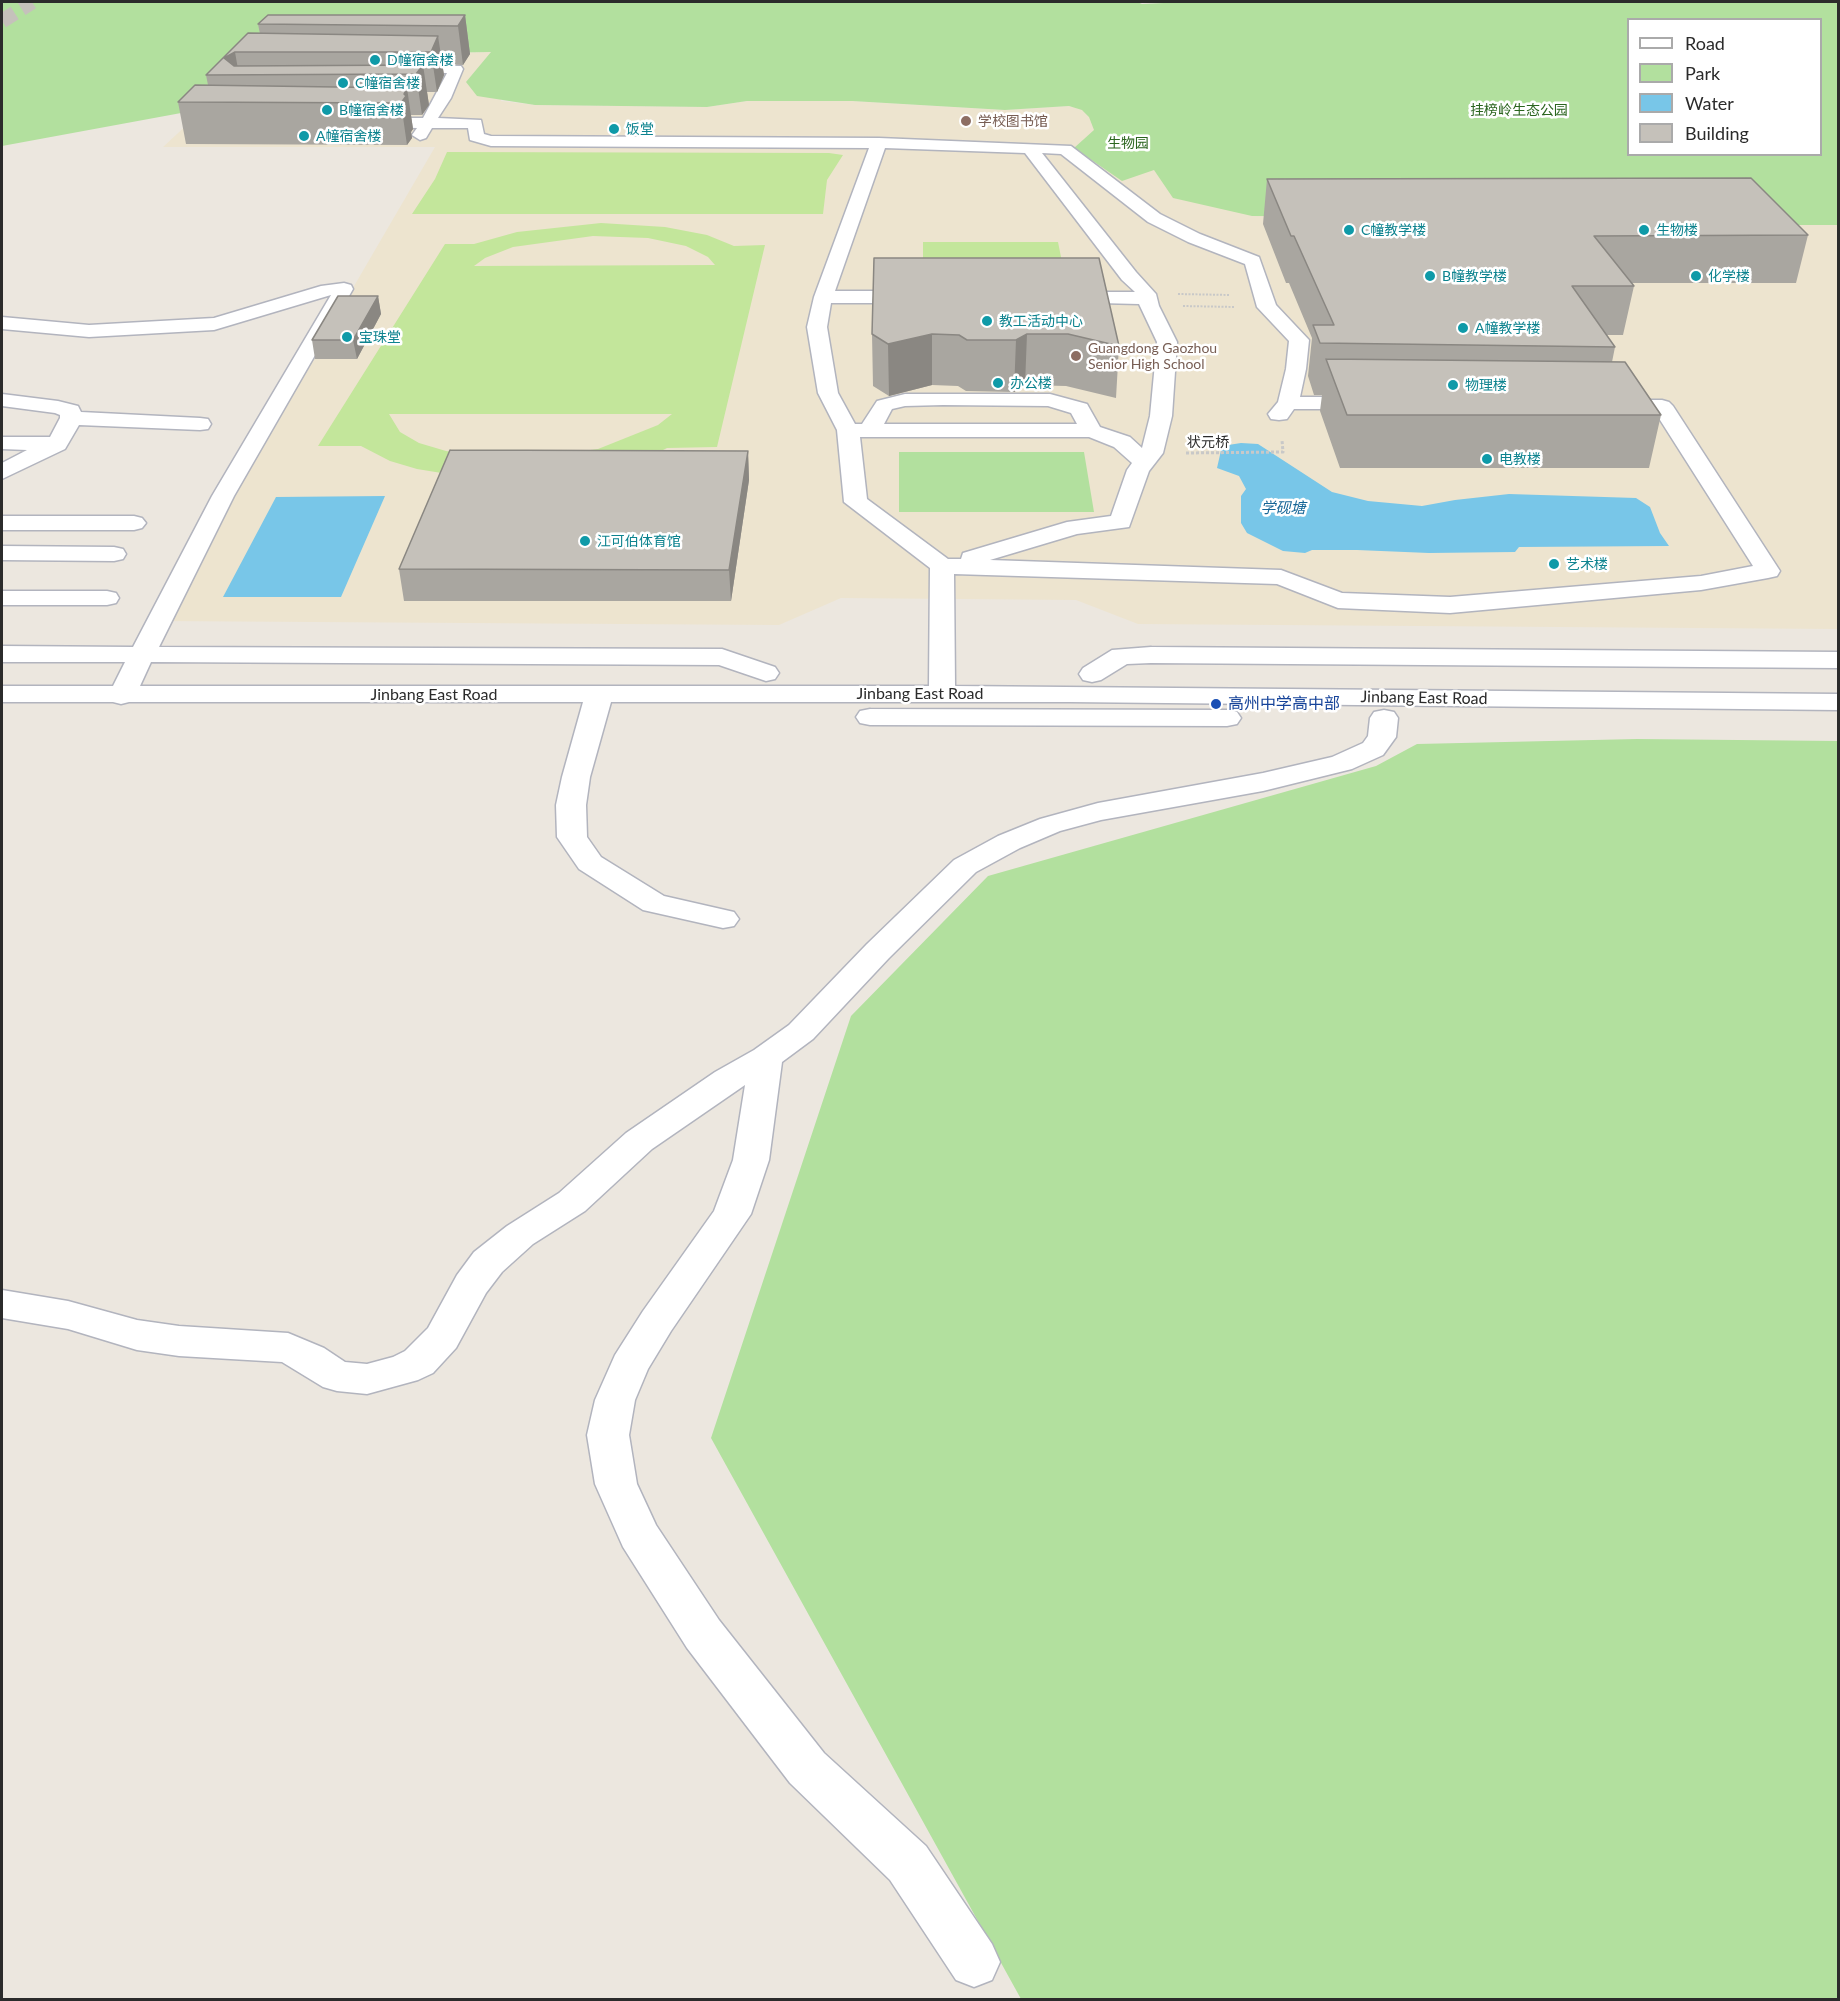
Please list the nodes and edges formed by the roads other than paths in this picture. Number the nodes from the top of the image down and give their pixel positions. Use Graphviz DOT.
graph roads {
  1 [pos="387,69"];
  2 [pos="420,98"];
  3 [pos="444,98"];
  4 [pos="355,123"];
  5 [pos="423,129"];
  6 [pos="879,143"];
  7 [pos="1029,147"];
  8 [pos="823,297"];
  9 [pos="931,297"];
  10 [pos="1045,297"];
  11 [pos="1148,299"];
  12 [pos="2,323"];
  13 [pos="2,400"];
  14 [pos="1393,404"];
  15 [pos="1592,405"];
  16 [pos="71,418"];
  17 [pos="200,424"];
  18 [pos="858,430"];
  19 [pos="1092,431"];
  20 [pos="2,443"];
  21 [pos="57,444"];
  22 [pos="1148,458"];
  23 [pos="2,471"];
  24 [pos="2,523"];
  25 [pos="134,523"];
  26 [pos="114,554"];
  27 [pos="4,558"];
  28 [pos="942,567"];
  29 [pos="2,598"];
  30 [pos="107,598"];
  31 [pos="2,654"];
  32 [pos="1839,660"];
  33 [pos="2,672"];
  34 [pos="766,674"];
  35 [pos="1092,674"];
  36 [pos="131,675"];
  37 [pos="1839,679"];
  38 [pos="942,684"];
  39 [pos="500,685"];
  40 [pos="2,694"];
  41 [pos="1522,698"];
  42 [pos="1839,702"];
  43 [pos="147,705"];
  44 [pos="596,705"];
  45 [pos="2,713"];
  46 [pos="1384,718"];
  47 [pos="1839,720"];
  48 [pos="723,919"];
  49 [pos="766,1058"];
  50 [pos="2,1304"];
  51 [pos="974,1962"];
  1 -- 3 [label="street"];
  2 -- 3 [label="street"];
  3 -- 5 [label="street"];
  4 -- 5 [label="street"];
  5 -- 6 [label="street"];
  6 -- 7 [label="street"];
  6 -- 8 [label="street"];
  7 -- 11 [label="street"];
  7 -- 14 [label="street"];
  8 -- 9 [label="street"];
  8 -- 18 [label="street"];
  10 -- 11 [label="street"];
  11 -- 22 [label="street"];
  12 -- 36 [label="street"];
  13 -- 16 [label="street"];
  15 -- 28 [label="street"];
  16 -- 17 [label="street"];
  16 -- 21 [label="street"];
  18 -- 19 [label="street"];
  18 -- 19 [label="street"];
  18 -- 28 [label="street"];
  19 -- 22 [label="street"];
  20 -- 21 [label="street"];
  21 -- 23 [label="street"];
  22 -- 28 [label="street"];
  24 -- 25 [label="street"];
  26 -- 27 [label="street"];
  28 -- 38 [label="street"];
  29 -- 30 [label="street"];
  31 -- 36 [label="street"];
  32 -- 35 [label="street"];
  33 -- 36 [label="street, Jinbang East Road"];
  34 -- 36 [label="street"];
  34 -- 38 [label="street, Jinbang East Road"];
  34 -- 39 [label="street, Jinbang East Road"];
  35 -- 38 [label="street, Jinbang East Road"];
  35 -- 41 [label="street, Jinbang East Road"];
  36 -- 39 [label="street, Jinbang East Road"];
  36 -- 40 [label="street, Jinbang East Road"];
  36 -- 43 [label="street, Jinbang East Road"];
  37 -- 41 [label="street, Jinbang East Road"];
  38 -- 41 [label="street, Jinbang East Road"];
  38 -- 44 [label="street, Jinbang East Road"];
  39 -- 43 [label="street, Jinbang East Road"];
  39 -- 44 [label="street, Jinbang East Road"];
  41 -- 42 [label="street, Jinbang East Road"];
  41 -- 46 [label="street"];
  41 -- 47 [label="street"];
  43 -- 44 [label="street"];
  43 -- 45 [label="street"];
  44 -- 46 [label="street"];
  44 -- 48 [label="street"];
  46 -- 49 [label="street"];
  49 -- 50 [label="street"];
  49 -- 51 [label="street"];
}
